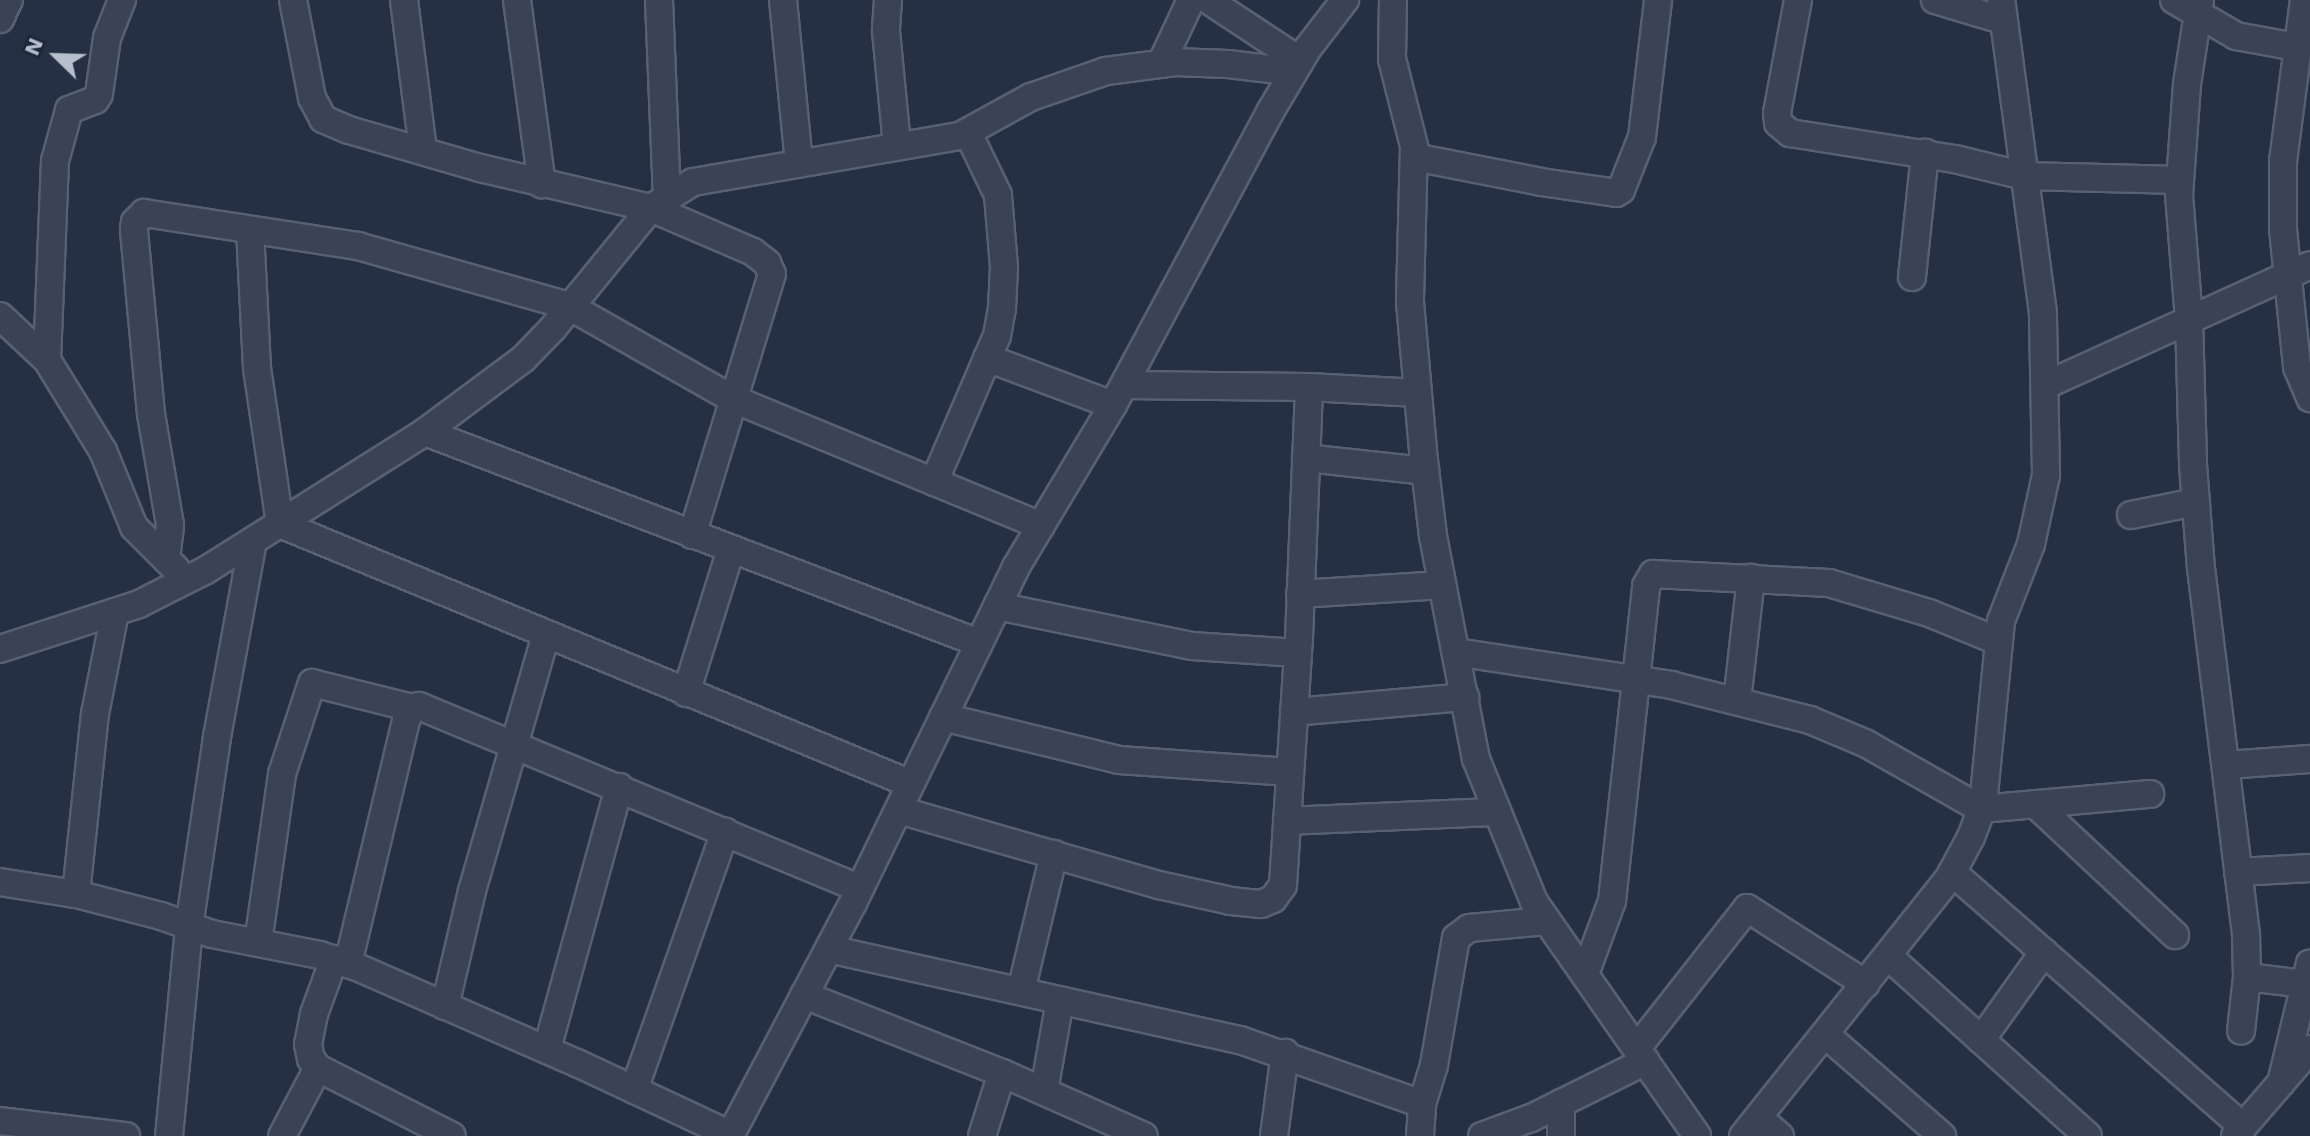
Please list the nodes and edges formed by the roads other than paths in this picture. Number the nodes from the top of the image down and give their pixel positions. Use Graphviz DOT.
graph roads {
  1 [pos="9,0"];
  2 [pos="122,0"];
  3 [pos="293,0"];
  4 [pos="404,0"];
  5 [pos="517,0"];
  6 [pos="659,0"];
  7 [pos="783,0"];
  8 [pos="888,0"];
  9 [pos="1191,0"];
  10 [pos="1208,0"];
  11 [pos="1345,0"];
  12 [pos="1393,0"];
  13 [pos="1658,0"];
  14 [pos="1798,0"];
  15 [pos="1935,0"];
  16 [pos="2174,0"];
  17 [pos="2198,7"];
  18 [pos="2002,10"];
  19 [pos="2305,14"];
  20 [pos="0,19"];
  21 [pos="2296,47"];
  22 [pos="1161,64"];
  23 [pos="1297,67"];
  24 [pos="968,133"];
  25 [pos="897,146"];
  26 [pos="423,151"];
  27 [pos="1925,153"];
  28 [pos="1414,157"];
  29 [pos="799,163"];
  30 [pos="2025,176"];
  31 [pos="2180,180"];
  32 [pos="542,184"];
  33 [pos="659,201"];
  34 [pos="250,230"];
  35 [pos="2298,269"];
  36 [pos="1912,277"];
  37 [pos="569,306"];
  38 [pos="0,316"];
  39 [pos="2189,319"];
  40 [pos="987,358"];
  41 [pos="47,360"];
  42 [pos="2046,385"];
  43 [pos="1309,387"];
  44 [pos="1418,393"];
  45 [pos="1118,395"];
  46 [pos="2310,398"];
  47 [pos="733,399"];
  48 [pos="425,432"];
  49 [pos="1306,458"];
  50 [pos="1425,471"];
  51 [pos="934,482"];
  52 [pos="2196,502"];
  53 [pos="2131,515"];
  54 [pos="280,524"];
  55 [pos="1041,526"];
  56 [pos="692,535"];
  57 [pos="253,541"];
  58 [pos="731,549"];
  59 [pos="166,559"];
  60 [pos="1751,578"];
  61 [pos="187,580"];
  62 [pos="1442,585"];
  63 [pos="1300,594"];
  64 [pos="997,606"];
  65 [pos="115,612"];
  66 [pos="546,635"];
  67 [pos="1998,641"];
  68 [pos="979,643"];
  69 [pos="0,649"];
  70 [pos="1456,652"];
  71 [pos="1298,653"];
  72 [pos="1637,679"];
  73 [pos="686,693"];
  74 [pos="1465,697"];
  75 [pos="1737,701"];
  76 [pos="412,708"];
  77 [pos="1294,712"];
  78 [pos="943,717"];
  79 [pos="513,743"];
  80 [pos="2310,759"];
  81 [pos="2226,765"];
  82 [pos="1290,772"];
  83 [pos="911,784"];
  84 [pos="619,787"];
  85 [pos="2150,794"];
  86 [pos="2035,804"];
  87 [pos="1981,809"];
  88 [pos="899,810"];
  89 [pos="1497,812"];
  90 [pos="1287,821"];
  91 [pos="725,832"];
  92 [pos="1054,854"];
  93 [pos="2310,868"];
  94 [pos="1952,872"];
  95 [pos="2238,872"];
  96 [pos="0,882"];
  97 [pos="860,889"];
  98 [pos="76,894"];
  99 [pos="1547,921"];
  100 [pos="189,927"];
  101 [pos="2175,935"];
  102 [pos="258,943"];
  103 [pos="829,949"];
  104 [pos="2044,952"];
  105 [pos="1888,956"];
  106 [pos="341,962"];
  107 [pos="2307,973"];
  108 [pos="1585,974"];
  109 [pos="2247,977"];
  110 [pos="1866,984"];
  111 [pos="1021,991"];
  112 [pos="804,995"];
  113 [pos="1060,1000"];
  114 [pos="445,1006"];
  115 [pos="2241,1031"];
  116 [pos="1826,1035"];
  117 [pos="1981,1040"];
  118 [pos="547,1049"];
  119 [pos="2310,1049"];
  120 [pos="1285,1053"];
  121 [pos="1641,1054"];
  122 [pos="318,1068"];
  123 [pos="1002,1073"];
  124 [pos="2281,1083"];
  125 [pos="634,1090"];
  126 [pos="1044,1091"];
  127 [pos="1561,1103"];
  128 [pos="1422,1104"];
  129 [pos="0,1121"];
  130 [pos="1094,1125"];
  131 [pos="1751,1127"];
  132 [pos="2239,1132"];
  133 [pos="126,1136"];
  134 [pos="169,1136"];
  135 [pos="282,1136"];
  136 [pos="452,1136"];
  137 [pos="730,1136"];
  138 [pos="982,1136"];
  139 [pos="1144,1136"];
  140 [pos="1274,1136"];
  141 [pos="1420,1136"];
  142 [pos="1482,1136"];
  143 [pos="1561,1136"];
  144 [pos="1697,1136"];
  145 [pos="1780,1136"];
  146 [pos="1942,1136"];
  147 [pos="2088,1136"];
  1 -- 20 [label="street"];
  2 -- 41 [label="street"];
  3 -- 26 [label="street"];
  4 -- 26 [label="street"];
  5 -- 32 [label="street"];
  6 -- 33 [label="street"];
  7 -- 29 [label="street"];
  8 -- 25 [label="street"];
  9 -- 22 [label="street"];
  10 -- 23 [label="street"];
  11 -- 23 [label="street"];
  12 -- 28 [label="street"];
  13 -- 28 [label="street"];
  14 -- 27 [label="street"];
  15 -- 18 [label="street"];
  16 -- 17 [label="street"];
  17 -- 21 [label="street"];
  17 -- 31 [label="street"];
  18 -- 30 [label="street"];
  19 -- 21 [label="street"];
  21 -- 35 [label="street"];
  22 -- 23 [label="street"];
  22 -- 24 [label="street"];
  23 -- 45 [label="street"];
  24 -- 25 [label="street"];
  24 -- 40 [label="street"];
  25 -- 29 [label="street"];
  26 -- 32 [label="street"];
  27 -- 30 [label="street"];
  27 -- 36 [label="street"];
  28 -- 44 [label="street"];
  29 -- 33 [label="street"];
  30 -- 31 [label="street"];
  30 -- 42 [label="street"];
  31 -- 39 [label="street"];
  32 -- 33 [label="street"];
  33 -- 37 [label="street"];
  33 -- 47 [label="street"];
  34 -- 37 [label="street"];
  34 -- 54 [label="street"];
  34 -- 59 [label="street"];
  35 -- 39 [label="street"];
  35 -- 46 [label="street"];
  37 -- 47 [label="street"];
  37 -- 48 [label="street"];
  38 -- 41 [label="street"];
  39 -- 42 [label="street"];
  39 -- 52 [label="street"];
  40 -- 45 [label="street"];
  40 -- 51 [label="street"];
  41 -- 59 [label="street"];
  42 -- 67 [label="street"];
  43 -- 44 [label="street"];
  43 -- 45 [label="street"];
  43 -- 49 [label="street"];
  44 -- 50 [label="street"];
  45 -- 55 [label="street"];
  47 -- 51 [label="street"];
  47 -- 56 [label="street"];
  48 -- 54 [label="street"];
  48 -- 56 [label="street"];
  49 -- 50 [label="street"];
  49 -- 63 [label="street"];
  50 -- 62 [label="street"];
  51 -- 55 [label="street"];
  52 -- 53 [label="street"];
  52 -- 81 [label="street"];
  54 -- 57 [label="street"];
  54 -- 66 [label="street"];
  55 -- 64 [label="street"];
  56 -- 58 [label="street"];
  57 -- 61 [label="street"];
  57 -- 100 [label="street"];
  58 -- 68 [label="street"];
  58 -- 73 [label="street"];
  59 -- 61 [label="street"];
  60 -- 67 [label="street"];
  60 -- 72 [label="street"];
  60 -- 75 [label="street"];
  61 -- 65 [label="street"];
  62 -- 63 [label="street"];
  62 -- 70 [label="street"];
  63 -- 71 [label="street"];
  64 -- 68 [label="street"];
  64 -- 71 [label="street"];
  65 -- 69 [label="street"];
  65 -- 98 [label="street"];
  66 -- 73 [label="street"];
  66 -- 79 [label="street"];
  67 -- 87 [label="street"];
  68 -- 78 [label="street"];
  70 -- 72 [label="street"];
  70 -- 74 [label="street"];
  71 -- 77 [label="street"];
  72 -- 75 [label="street"];
  72 -- 108 [label="street"];
  73 -- 83 [label="street"];
  74 -- 77 [label="street"];
  74 -- 89 [label="street"];
  75 -- 87 [label="street"];
  76 -- 79 [label="street"];
  76 -- 102 [label="street"];
  76 -- 106 [label="street"];
  77 -- 82 [label="street"];
  78 -- 82 [label="street"];
  78 -- 83 [label="street"];
  79 -- 84 [label="street"];
  79 -- 114 [label="street"];
  80 -- 81 [label="street"];
  81 -- 95 [label="street"];
  82 -- 90 [label="street"];
  83 -- 88 [label="street"];
  84 -- 91 [label="street"];
  84 -- 118 [label="street"];
  85 -- 86 [label="street"];
  86 -- 87 [label="street"];
  86 -- 101 [label="street"];
  87 -- 94 [label="street"];
  88 -- 92 [label="street"];
  88 -- 97 [label="street"];
  89 -- 90 [label="street"];
  89 -- 99 [label="street"];
  90 -- 92 [label="street"];
  91 -- 97 [label="street"];
  91 -- 125 [label="street"];
  92 -- 111 [label="street"];
  93 -- 95 [label="street"];
  94 -- 104 [label="street"];
  94 -- 105 [label="street"];
  95 -- 109 [label="street"];
  96 -- 98 [label="street"];
  97 -- 103 [label="street"];
  98 -- 100 [label="street"];
  99 -- 108 [label="street"];
  99 -- 128 [label="street"];
  100 -- 102 [label="street"];
  100 -- 134 [label="street"];
  102 -- 106 [label="street"];
  103 -- 111 [label="street"];
  103 -- 112 [label="street"];
  104 -- 117 [label="street"];
  104 -- 132 [label="street"];
  105 -- 110 [label="street"];
  105 -- 117 [label="street"];
  106 -- 114 [label="street"];
  106 -- 122 [label="street"];
  107 -- 109 [label="street"];
  107 -- 124 [label="street"];
  108 -- 121 [label="street"];
  109 -- 115 [label="street"];
  110 -- 116 [label="street"];
  110 -- 121 [label="street"];
  111 -- 113 [label="street"];
  112 -- 123 [label="street"];
  112 -- 137 [label="street"];
  113 -- 120 [label="street"];
  113 -- 126 [label="street"];
  114 -- 118 [label="street"];
  116 -- 131 [label="street"];
  116 -- 146 [label="street"];
  117 -- 147 [label="street"];
  118 -- 125 [label="street"];
  119 -- 124 [label="street"];
  120 -- 128 [label="street"];
  120 -- 140 [label="street"];
  121 -- 127 [label="street"];
  121 -- 144 [label="street"];
  122 -- 135 [label="street"];
  122 -- 136 [label="street"];
  123 -- 126 [label="street"];
  123 -- 138 [label="street"];
  124 -- 132 [label="street"];
  125 -- 137 [label="street"];
  126 -- 130 [label="street"];
  127 -- 142 [label="street"];
  127 -- 143 [label="street"];
  128 -- 141 [label="street"];
  129 -- 133 [label="street"];
  130 -- 139 [label="street"];
  131 -- 145 [label="street"];
}
